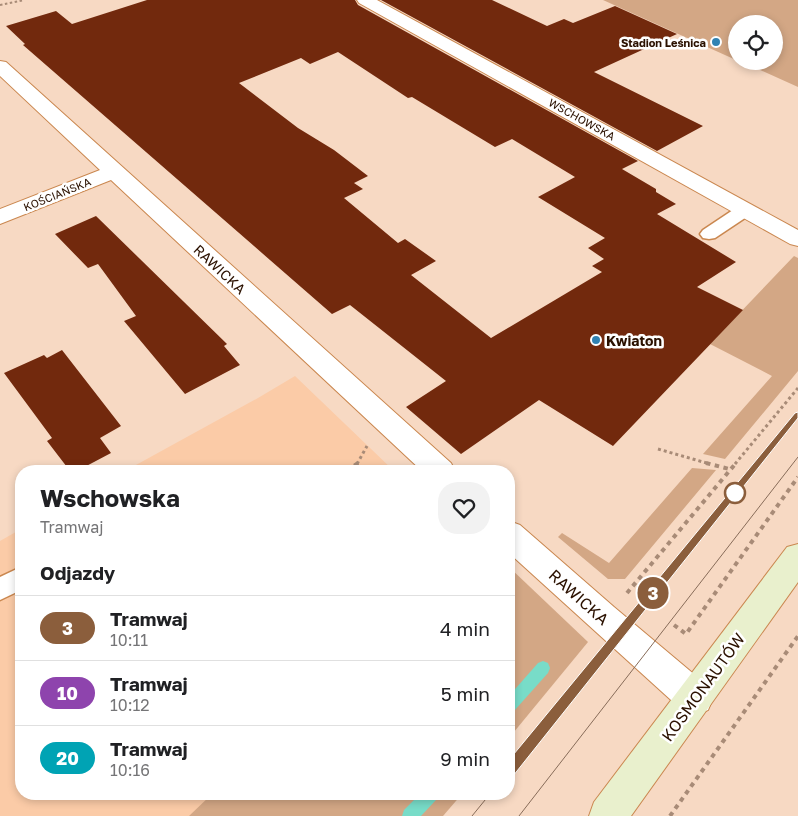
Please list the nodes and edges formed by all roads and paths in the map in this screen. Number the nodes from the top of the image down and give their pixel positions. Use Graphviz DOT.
graph roads {
  1 [pos="24,0"];
  2 [pos="365,0"];
  3 [pos="0,5"];
  4 [pos="0,66"];
  5 [pos="115,171"];
  6 [pos="745,210"];
  7 [pos="0,217"];
  8 [pos="710,234"];
  9 [pos="798,239"];
  10 [pos="798,388"];
  11 [pos="658,448"];
  12 [pos="427,465"];
  13 [pos="729,469"];
  14 [pos="798,477"];
  15 [pos="515,539"];
  16 [pos="798,557"];
  17 [pos="15,581"];
  18 [pos="0,590"];
  19 [pos="622,598"];
  20 [pos="674,625"];
  21 [pos="798,636"];
  22 [pos="695,698"];
  23 [pos="608,816"];
  24 [pos="670,816"];
  1 -- 3 [label="path"];
  2 -- 6 [label="street, WSCHOWSKA"];
  4 -- 5 [label="street, RAWICKA"];
  5 -- 7 [label="street, KOŚCIAŃSKA"];
  5 -- 12 [label="street, RAWICKA"];
  6 -- 8 [label="lane"];
  6 -- 9 [label="street, WSCHOWSKA"];
  10 -- 13 [label="path"];
  11 -- 13 [label="path"];
  13 -- 19 [label="path"];
  14 -- 20 [label="path"];
  15 -- 22 [label="street, RAWICKA"];
  16 -- 22 [label="main road, KOSMONAUTÓW"];
  17 -- 18 [label="lane"];
  21 -- 24 [label="path"];
  22 -- 23 [label="main road, KOSMONAUTÓW"];
}
